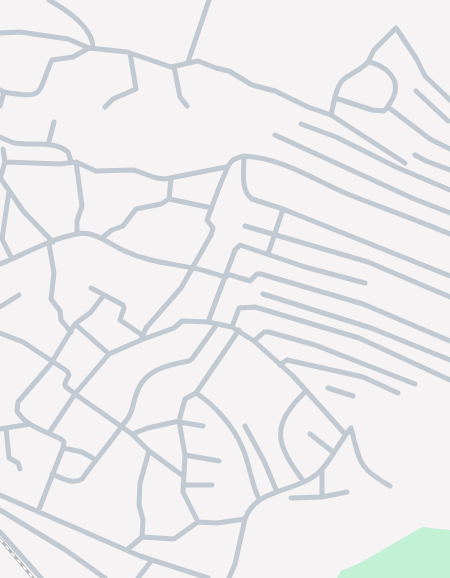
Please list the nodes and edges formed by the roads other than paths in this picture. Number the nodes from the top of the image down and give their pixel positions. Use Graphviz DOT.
graph roads {
  1 [pos="49,0"];
  2 [pos="210,0"];
  3 [pos="0,33"];
  4 [pos="91,48"];
  5 [pos="130,53"];
  6 [pos="188,62"];
  7 [pos="368,62"];
  8 [pos="174,67"];
  9 [pos="2,91"];
  10 [pos="416,91"];
  11 [pos="335,98"];
  12 [pos="450,100"];
  13 [pos="0,106"];
  14 [pos="187,106"];
  15 [pos="105,107"];
  16 [pos="388,107"];
  17 [pos="331,115"];
  18 [pos="448,121"];
  19 [pos="54,122"];
  20 [pos="301,124"];
  21 [pos="275,135"];
  22 [pos="0,137"];
  23 [pos="48,145"];
  24 [pos="3,149"];
  25 [pos="450,149"];
  26 [pos="415,155"];
  27 [pos="244,156"];
  28 [pos="5,162"];
  29 [pos="74,162"];
  30 [pos="405,164"];
  31 [pos="226,167"];
  32 [pos="450,170"];
  33 [pos="0,179"];
  34 [pos="171,179"];
  35 [pos="450,190"];
  36 [pos="10,191"];
  37 [pos="169,199"];
  38 [pos="212,208"];
  39 [pos="284,209"];
  40 [pos="450,213"];
  41 [pos="245,226"];
  42 [pos="77,234"];
  43 [pos="275,234"];
  44 [pos="450,234"];
  45 [pos="102,238"];
  46 [pos="1,239"];
  47 [pos="51,243"];
  48 [pos="268,254"];
  49 [pos="12,260"];
  50 [pos="0,264"];
  51 [pos="193,268"];
  52 [pos="226,276"];
  53 [pos="450,276"];
  54 [pos="365,283"];
  55 [pos="91,288"];
  56 [pos="263,294"];
  57 [pos="19,295"];
  58 [pos="104,295"];
  59 [pos="450,297"];
  60 [pos="0,307"];
  61 [pos="208,322"];
  62 [pos="76,324"];
  63 [pos="217,324"];
  64 [pos="232,327"];
  65 [pos="239,330"];
  66 [pos="71,332"];
  67 [pos="0,333"];
  68 [pos="141,337"];
  69 [pos="254,341"];
  70 [pos="450,341"];
  71 [pos="109,354"];
  72 [pos="53,360"];
  73 [pos="450,360"];
  74 [pos="280,365"];
  75 [pos="450,380"];
  76 [pos="415,384"];
  77 [pos="328,388"];
  78 [pos="306,391"];
  79 [pos="196,393"];
  80 [pos="398,393"];
  81 [pos="75,394"];
  82 [pos="353,396"];
  83 [pos="179,422"];
  84 [pos="30,424"];
  85 [pos="121,426"];
  86 [pos="203,426"];
  87 [pos="245,426"];
  88 [pos="3,428"];
  89 [pos="49,433"];
  90 [pos="132,434"];
  91 [pos="310,434"];
  92 [pos="345,434"];
  93 [pos="63,448"];
  94 [pos="149,451"];
  95 [pos="333,452"];
  96 [pos="185,455"];
  97 [pos="96,460"];
  98 [pos="220,461"];
  99 [pos="322,468"];
  100 [pos="20,469"];
  101 [pos="52,474"];
  102 [pos="183,476"];
  103 [pos="304,482"];
  104 [pos="183,485"];
  105 [pos="212,485"];
  106 [pos="390,486"];
  107 [pos="277,492"];
  108 [pos="347,492"];
  109 [pos="0,495"];
  110 [pos="322,497"];
  111 [pos="291,498"];
  112 [pos="260,499"];
  113 [pos="0,510"];
  114 [pos="38,512"];
  115 [pos="245,519"];
  116 [pos="198,522"];
  117 [pos="0,532"];
  118 [pos="142,537"];
  119 [pos="127,550"];
  120 [pos="152,560"];
  121 [pos="41,578"];
  122 [pos="105,578"];
  123 [pos="138,578"];
  124 [pos="208,578"];
  125 [pos="229,578"];
  1 -- 4 [label="street"];
  2 -- 6 [label="street"];
  3 -- 4 [label="street"];
  4 -- 5 [label="street"];
  4 -- 9 [label="street"];
  5 -- 8 [label="street"];
  5 -- 15 [label="street"];
  6 -- 8 [label="street"];
  6 -- 17 [label="street"];
  7 -- 11 [label="street"];
  7 -- 12 [label="street"];
  7 -- 16 [label="street"];
  8 -- 14 [label="street"];
  9 -- 13 [label="street"];
  10 -- 18 [label="street"];
  11 -- 16 [label="street"];
  11 -- 17 [label="street"];
  16 -- 25 [label="street"];
  17 -- 30 [label="street"];
  19 -- 23 [label="street"];
  20 -- 35 [label="street"];
  21 -- 40 [label="street"];
  22 -- 23 [label="street"];
  23 -- 29 [label="street"];
  24 -- 28 [label="street"];
  26 -- 32 [label="street"];
  27 -- 31 [label="street"];
  27 -- 39 [label="street"];
  27 -- 44 [label="street"];
  28 -- 29 [label="street"];
  28 -- 33 [label="street"];
  29 -- 34 [label="street"];
  29 -- 42 [label="street"];
  31 -- 34 [label="street"];
  31 -- 38 [label="street"];
  33 -- 36 [label="street"];
  34 -- 37 [label="street"];
  36 -- 46 [label="street"];
  36 -- 47 [label="street"];
  37 -- 38 [label="street"];
  37 -- 45 [label="street"];
  38 -- 51 [label="street"];
  39 -- 43 [label="street"];
  39 -- 53 [label="street"];
  41 -- 43 [label="street"];
  42 -- 45 [label="street"];
  42 -- 47 [label="street"];
  43 -- 48 [label="street"];
  43 -- 59 [label="street"];
  45 -- 51 [label="street"];
  46 -- 49 [label="street"];
  47 -- 49 [label="street"];
  47 -- 66 [label="street"];
  48 -- 52 [label="street"];
  48 -- 54 [label="street"];
  49 -- 50 [label="street"];
  51 -- 52 [label="street"];
  51 -- 68 [label="street"];
  52 -- 61 [label="street"];
  52 -- 70 [label="street"];
  55 -- 58 [label="street"];
  56 -- 73 [label="street"];
  57 -- 60 [label="street"];
  58 -- 62 [label="street"];
  58 -- 68 [label="street"];
  61 -- 63 [label="street"];
  61 -- 68 [label="street"];
  62 -- 66 [label="street"];
  62 -- 71 [label="street"];
  63 -- 64 [label="street"];
  63 -- 85 [label="street"];
  64 -- 65 [label="street"];
  64 -- 75 [label="street"];
  65 -- 69 [label="street"];
  65 -- 79 [label="street"];
  66 -- 72 [label="street"];
  67 -- 72 [label="street"];
  68 -- 71 [label="street"];
  69 -- 74 [label="street"];
  69 -- 76 [label="street"];
  71 -- 81 [label="street"];
  72 -- 81 [label="street"];
  72 -- 84 [label="street"];
  74 -- 78 [label="street"];
  74 -- 80 [label="street"];
  77 -- 82 [label="street"];
  78 -- 92 [label="street"];
  78 -- 103 [label="street"];
  79 -- 83 [label="street"];
  79 -- 112 [label="street"];
  81 -- 85 [label="street"];
  81 -- 89 [label="street"];
  83 -- 86 [label="street"];
  83 -- 90 [label="street"];
  83 -- 96 [label="street"];
  84 -- 88 [label="street"];
  84 -- 89 [label="street"];
  85 -- 90 [label="street"];
  85 -- 97 [label="street"];
  87 -- 107 [label="street"];
  88 -- 100 [label="street"];
  89 -- 93 [label="street"];
  90 -- 94 [label="street"];
  91 -- 95 [label="street"];
  92 -- 95 [label="street"];
  92 -- 106 [label="street"];
  93 -- 97 [label="street"];
  93 -- 101 [label="street"];
  94 -- 102 [label="street"];
  94 -- 118 [label="street"];
  95 -- 99 [label="street"];
  96 -- 98 [label="street"];
  96 -- 102 [label="street"];
  97 -- 101 [label="street"];
  99 -- 103 [label="street"];
  99 -- 110 [label="street"];
  101 -- 114 [label="street"];
  102 -- 104 [label="street"];
  103 -- 107 [label="street"];
  104 -- 105 [label="street"];
  104 -- 116 [label="street"];
  107 -- 112 [label="street"];
  108 -- 110 [label="street"];
  109 -- 114 [label="street"];
  110 -- 111 [label="street"];
  112 -- 115 [label="street"];
  113 -- 122 [label="street"];
  114 -- 119 [label="street"];
  115 -- 116 [label="street"];
  115 -- 125 [label="street"];
  116 -- 118 [label="street"];
  117 -- 121 [label="street"];
  118 -- 119 [label="street"];
  119 -- 120 [label="street"];
  120 -- 123 [label="street"];
  120 -- 124 [label="street"];
}
